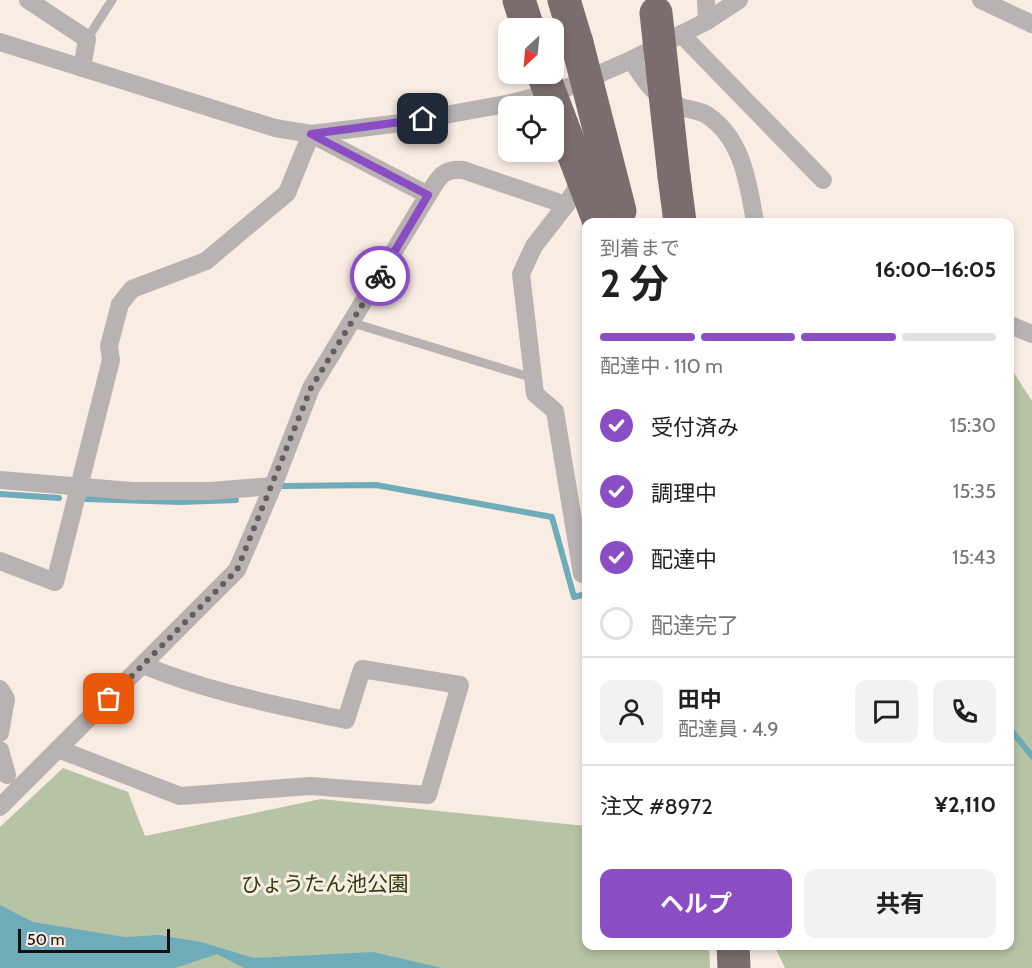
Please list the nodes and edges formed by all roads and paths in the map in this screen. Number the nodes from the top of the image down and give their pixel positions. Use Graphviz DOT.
graph roads {
  1 [pos="28,0"];
  2 [pos="112,0"];
  3 [pos="519,0"];
  4 [pos="564,0"];
  5 [pos="706,0"];
  6 [pos="739,0"];
  7 [pos="981,0"];
  8 [pos="656,7"];
  9 [pos="525,18"];
  10 [pos="707,21"];
  11 [pos="1032,24"];
  12 [pos="681,34"];
  13 [pos="87,39"];
  14 [pos="0,42"];
  15 [pos="631,60"];
  16 [pos="82,68"];
  17 [pos="564,78"];
  18 [pos="548,84"];
  19 [pos="555,84"];
  20 [pos="556,84"];
  21 [pos="311,134"];
  22 [pos="823,180"];
  23 [pos="428,195"];
  24 [pos="566,205"];
  25 [pos="614,218"];
  26 [pos="679,218"];
  27 [pos="754,218"];
  28 [pos="353,323"];
  29 [pos="1014,327"];
  30 [pos="1032,334"];
  31 [pos="533,378"];
  32 [pos="0,480"];
  33 [pos="273,486"];
  34 [pos="79,487"];
  35 [pos="0,561"];
  36 [pos="582,574"];
  37 [pos="142,665"];
  38 [pos="0,689"];
  39 [pos="0,733"];
  40 [pos="58,749"];
  41 [pos="0,750"];
  42 [pos="3,774"];
  43 [pos="24,784"];
  44 [pos="0,807"];
  45 [pos="733,950"];
  46 [pos="734,968"];
  1 -- 13 [label="street"];
  2 -- 13 [label="lane"];
  3 -- 9 [label="highway"];
  4 -- 25 [label="highway, bridge"];
  5 -- 10 [label="street"];
  6 -- 10 [label="street"];
  7 -- 11 [label="street"];
  8 -- 26 [label="highway, bridge"];
  10 -- 12 [label="street"];
  12 -- 15 [label="street"];
  12 -- 22 [label="street"];
  13 -- 16 [label="street"];
  14 -- 16 [label="street"];
  15 -- 17 [label="street"];
  15 -- 27 [label="street"];
  16 -- 21 [label="street"];
  18 -- 21 [label="street"];
  19 -- 25 [label="highway, bridge"];
  20 -- 24 [label="street"];
  21 -- 23 [label="street"];
  21 -- 34 [label="street"];
  23 -- 24 [label="street"];
  23 -- 28 [label="street"];
  24 -- 31 [label="street"];
  28 -- 31 [label="lane"];
  28 -- 33 [label="street"];
  29 -- 30 [label="street"];
  31 -- 36 [label="street"];
  32 -- 34 [label="street"];
  33 -- 34 [label="street"];
  33 -- 37 [label="street"];
  34 -- 35 [label="street"];
  37 -- 40 [label="street"];
  37 -- 40 [label="street"];
  38 -- 39 [label="street"];
  40 -- 43 [label="street"];
  41 -- 42 [label="street"];
  42 -- 43 [label="lane"];
  43 -- 44 [label="street"];
  45 -- 46 [label="highway"];
}
